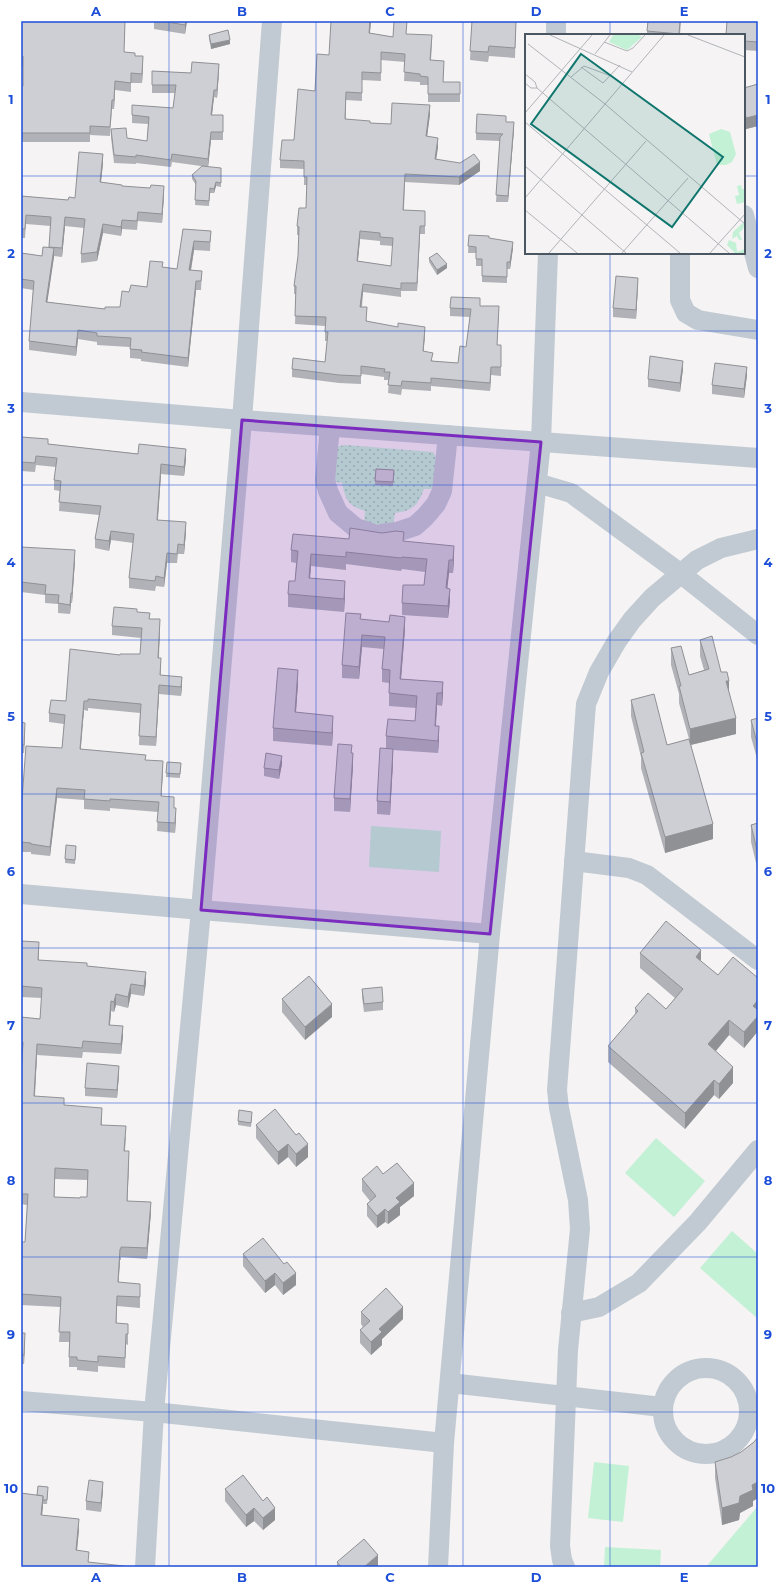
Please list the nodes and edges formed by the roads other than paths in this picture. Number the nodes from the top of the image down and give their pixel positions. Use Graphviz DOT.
graph roads {
  1 [pos="272,21"];
  2 [pos="556,21"];
  3 [pos="556,34"];
  4 [pos="745,218"];
  5 [pos="548,254"];
  6 [pos="680,254"];
  7 [pos="758,268"];
  8 [pos="758,330"];
  9 [pos="21,402"];
  10 [pos="242,420"];
  11 [pos="330,427"];
  12 [pos="448,435"];
  13 [pos="541,442"];
  14 [pos="758,458"];
  15 [pos="537,483"];
  16 [pos="758,539"];
  17 [pos="680,573"];
  18 [pos="758,635"];
  19 [pos="574,861"];
  20 [pos="21,894"];
  21 [pos="201,910"];
  22 [pos="490,934"];
  23 [pos="758,960"];
  24 [pos="758,1150"];
  25 [pos="571,1313"];
  26 [pos="450,1383"];
  27 [pos="567,1395"];
  28 [pos="21,1401"];
  29 [pos="662,1408"];
  30 [pos="154,1412"];
  31 [pos="444,1443"];
  32 [pos="145,1567"];
  33 [pos="438,1567"];
  34 [pos="564,1567"];
  1 -- 10 [label="street"];
  2 -- 3 [label="street"];
  4 -- 7 [label="street"];
  5 -- 13 [label="street"];
  6 -- 8 [label="street"];
  9 -- 10 [label="street"];
  10 -- 11 [label="street"];
  10 -- 21 [label="street"];
  11 -- 12 [label="street"];
  11 -- 12 [label="street"];
  12 -- 13 [label="street"];
  13 -- 14 [label="street"];
  13 -- 15 [label="street"];
  15 -- 17 [label="street"];
  15 -- 22 [label="street"];
  16 -- 17 [label="street"];
  17 -- 18 [label="street"];
  17 -- 19 [label="street"];
  19 -- 23 [label="street"];
  19 -- 25 [label="street"];
  20 -- 21 [label="street"];
  21 -- 22 [label="street"];
  21 -- 30 [label="street"];
  22 -- 26 [label="street"];
  24 -- 25 [label="street"];
  25 -- 27 [label="street"];
  26 -- 27 [label="street"];
  26 -- 31 [label="street"];
  27 -- 29 [label="street"];
  27 -- 34 [label="street"];
  28 -- 30 [label="street"];
  29 -- 29 [label="street"];
  30 -- 31 [label="street"];
  30 -- 32 [label="street"];
  31 -- 33 [label="street"];
}
